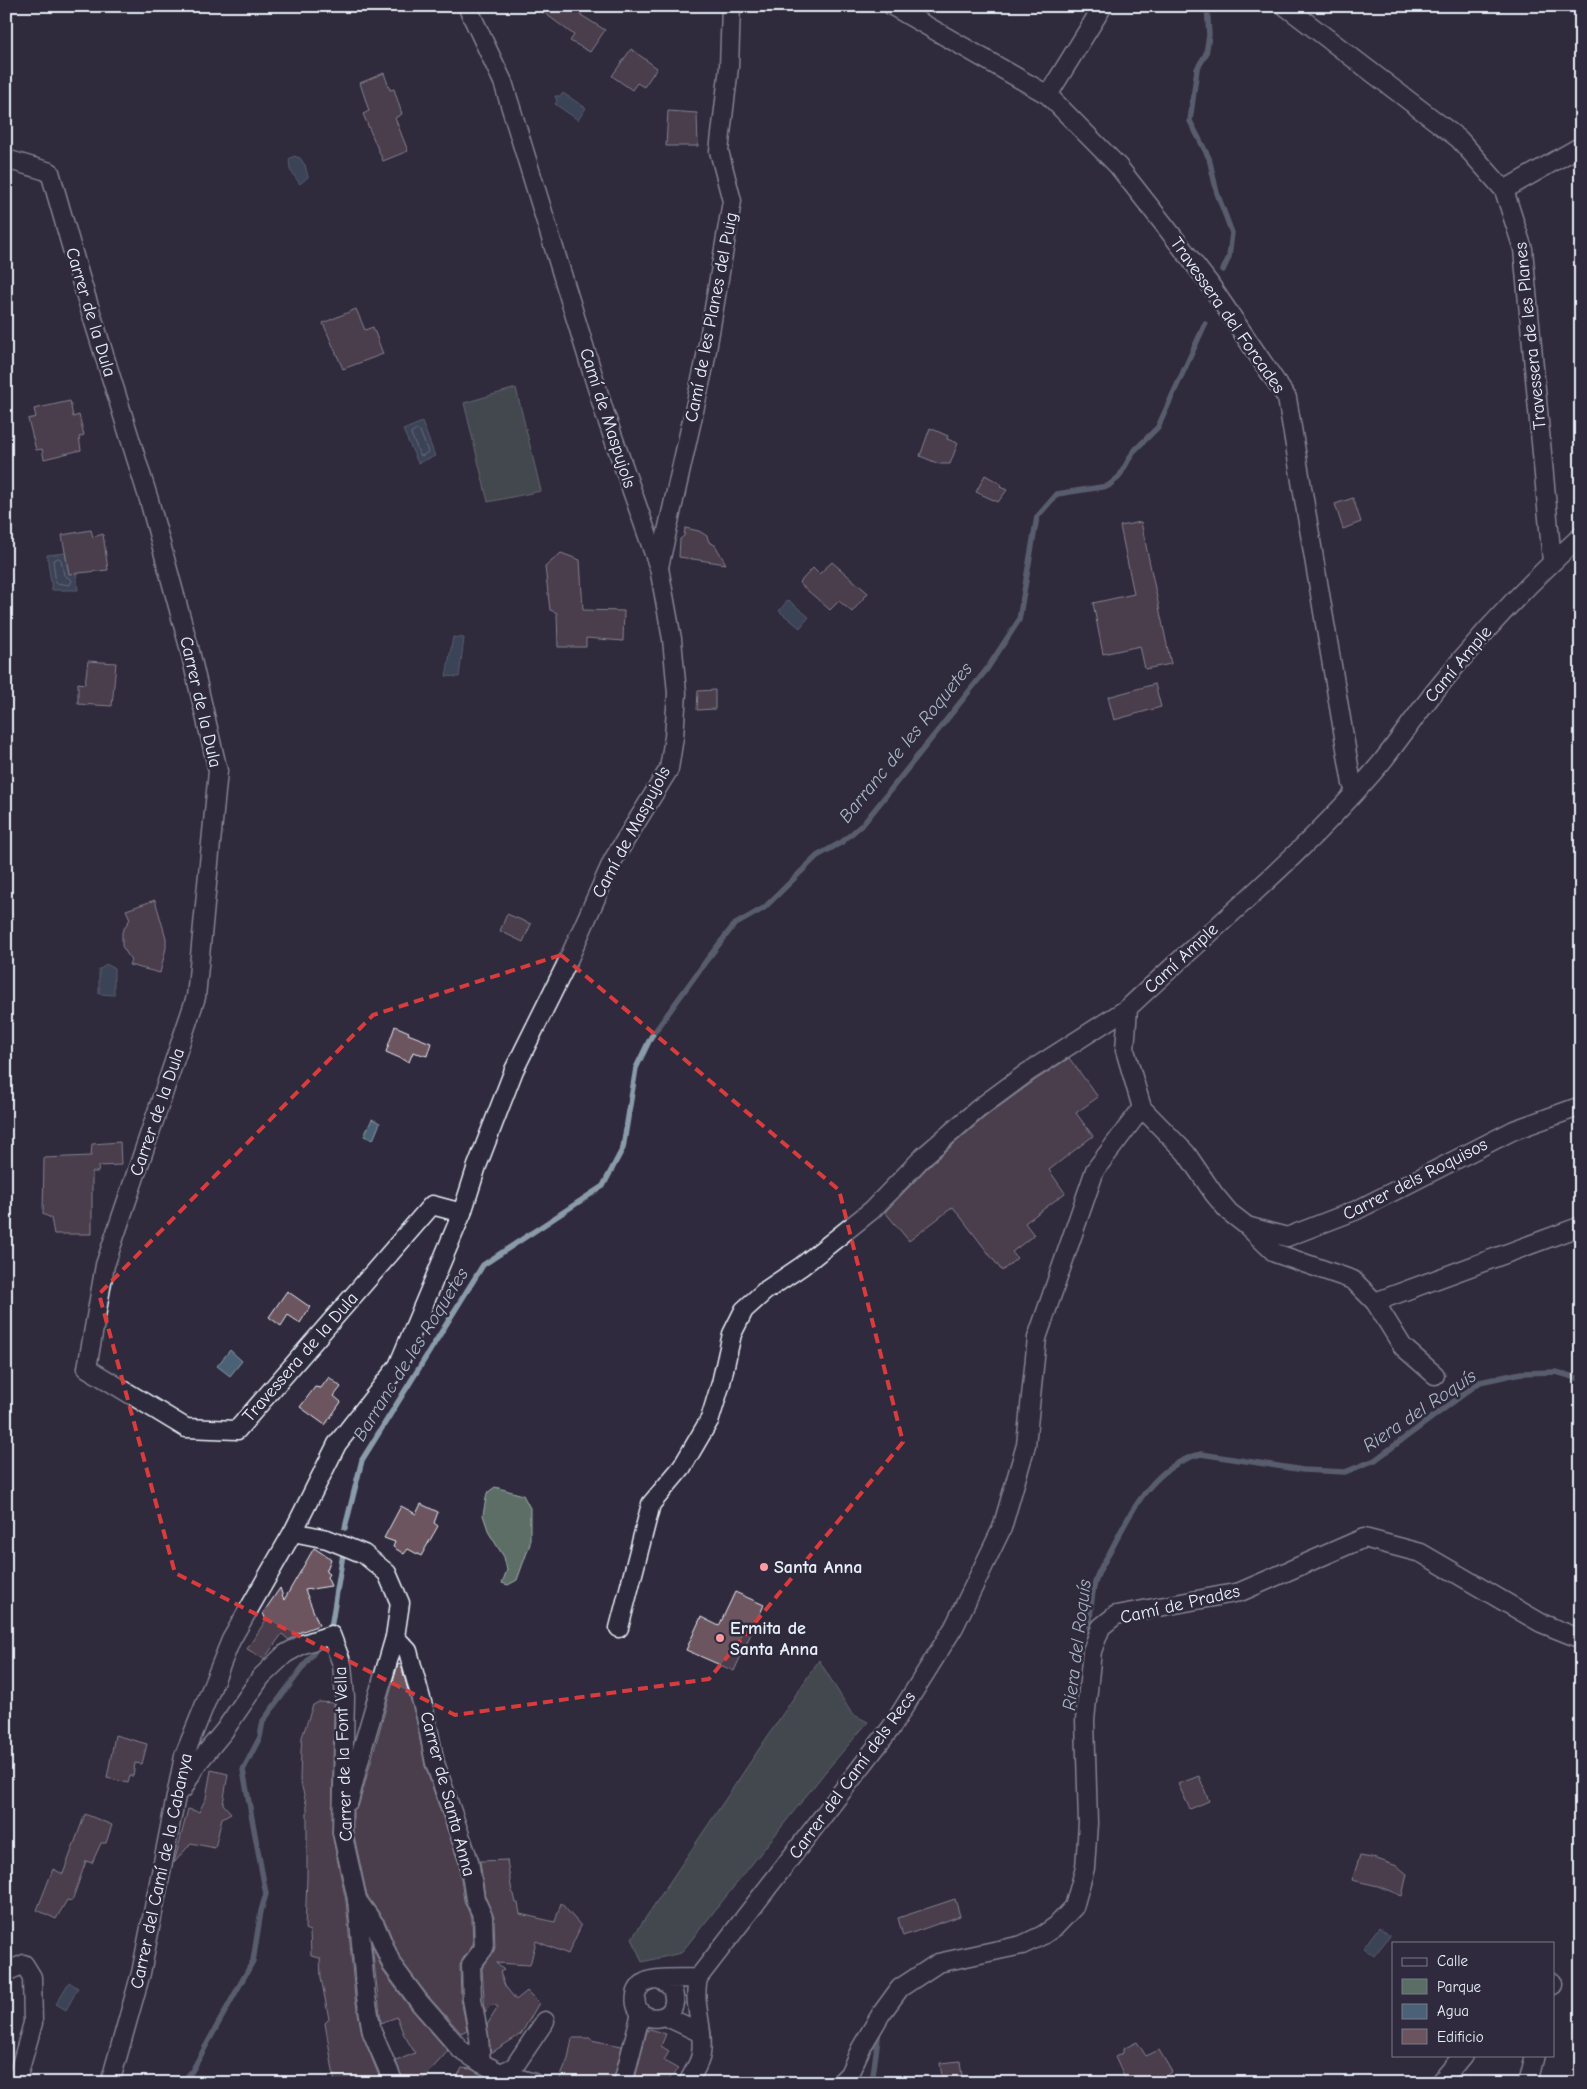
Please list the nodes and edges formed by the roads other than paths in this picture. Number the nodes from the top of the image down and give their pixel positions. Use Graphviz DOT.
graph roads {
  1 [pos="467,6"];
  2 [pos="731,6"];
  3 [pos="892,6"];
  4 [pos="1103,6"];
  5 [pos="1285,6"];
  6 [pos="1048,95"];
  7 [pos="1581,146"];
  8 [pos="6,159"];
  9 [pos="1504,190"];
  10 [pos="1581,536"];
  11 [pos="1552,561"];
  12 [pos="659,568"];
  13 [pos="1352,784"];
  14 [pos="1128,1008"];
  15 [pos="1581,1106"];
  16 [pos="1142,1108"];
  17 [pos="462,1213"];
  18 [pos="1247,1226"];
  19 [pos="1581,1226"];
  20 [pos="1375,1302"];
  21 [pos="87,1368"];
  22 [pos="1436,1375"];
  23 [pos="293,1532"];
  24 [pos="619,1628"];
  25 [pos="396,1637"];
  26 [pos="1581,1639"];
  27 [pos="176,1802"];
  28 [pos="342,1832"];
  29 [pos="357,1899"];
  30 [pos="6,1972"];
  31 [pos="698,1978"];
  32 [pos="661,1980"];
  33 [pos="641,2013"];
  34 [pos="665,2016"];
  35 [pos="545,2021"];
  36 [pos="701,2037"];
  37 [pos="1462,2056"];
  38 [pos="1535,2056"];
  39 [pos="481,2063"];
  40 [pos="501,2078"];
  41 [pos="16,2083"];
  42 [pos="110,2083"];
  43 [pos="394,2083"];
  44 [pos="534,2083"];
  45 [pos="623,2083"];
  46 [pos="688,2083"];
  47 [pos="840,2083"];
  48 [pos="1440,2083"];
  49 [pos="1528,2083"];
  1 -- 12 [label="street, Camí de Maspujols"];
  2 -- 12 [label="street, Camí de les Planes del Puig"];
  3 -- 6 [label="street, Travessera del Forcades"];
  4 -- 6 [label="street"];
  5 -- 9 [label="street, Travessera de les Planes"];
  6 -- 13 [label="street, Travessera del Forcades"];
  7 -- 9 [label="street"];
  8 -- 21 [label="street, Carrer de la Dula"];
  9 -- 11 [label="street, Travessera de les Planes"];
  10 -- 11 [label="street, Camí Ample"];
  11 -- 14 [label="street, Camí Ample"];
  12 -- 17 [label="street, Camí de Maspujols"];
  14 -- 16 [label="street"];
  14 -- 24 [label="street, Camí Ample"];
  15 -- 18 [label="street, Carrer dels Roquisos"];
  16 -- 18 [label="street"];
  16 -- 31 [label="street, Carrer del Camí dels Recs"];
  17 -- 21 [label="street, Travessera de la Dula"];
  17 -- 23 [label="street, Camí de Maspujols"];
  18 -- 20 [label="street"];
  19 -- 20 [label="street"];
  20 -- 22 [label="street"];
  23 -- 25 [label="street"];
  23 -- 27 [label="street, Carrer del Camí de la Cabanya"];
  25 -- 28 [label="street"];
  25 -- 39 [label="street, Carrer de Santa Anna"];
  26 -- 47 [label="street, Camí de Prades"];
  27 -- 28 [label="street, Carrer de la Font Vella"];
  27 -- 42 [label="street, Carrer del Camí de la Cabanya"];
  28 -- 29 [label="street, Carrer de la Font Vella"];
  29 -- 39 [label="street"];
  29 -- 43 [label="street"];
  30 -- 41 [label="street"];
  31 -- 32 [label="street"];
  31 -- 36 [label="street"];
  32 -- 33 [label="street"];
  32 -- 34 [label="street"];
  33 -- 34 [label="street"];
  33 -- 45 [label="street"];
  34 -- 36 [label="street"];
  35 -- 40 [label="street"];
  36 -- 46 [label="street"];
  37 -- 48 [label="street"];
  38 -- 49 [label="street"];
  39 -- 40 [label="street"];
  40 -- 44 [label="street"];
}
